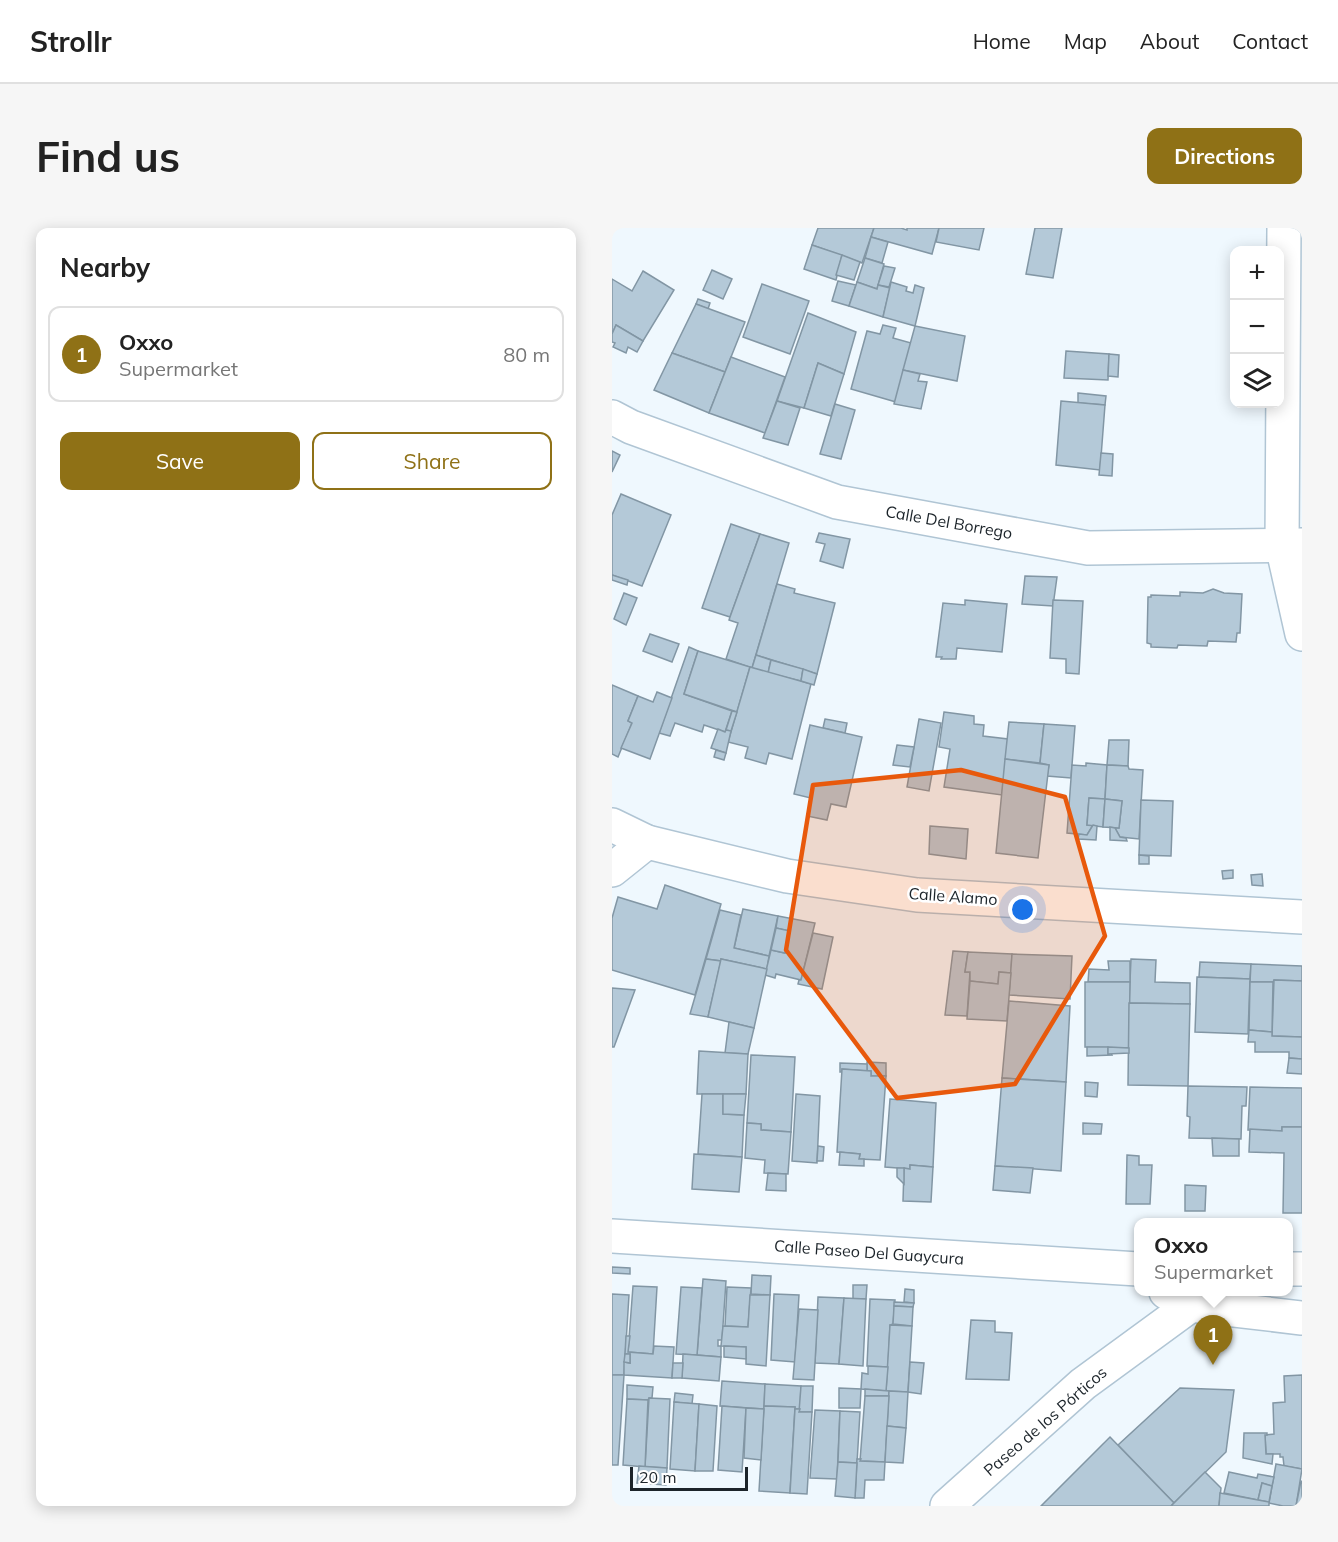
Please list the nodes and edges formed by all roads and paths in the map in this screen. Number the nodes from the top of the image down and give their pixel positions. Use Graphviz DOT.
graph roads {
  1 [pos="1284,228"];
  2 [pos="612,417"];
  3 [pos="1292,545"];
  4 [pos="1302,634"];
  5 [pos="612,825"];
  6 [pos="647,842"];
  7 [pos="612,870"];
  8 [pos="1302,917"];
  9 [pos="612,1236"];
  10 [pos="1134,1271"];
  11 [pos="1185,1296"];
  12 [pos="1302,1318"];
  13 [pos="947,1506"];
  1 -- 3 [label="street"];
  2 -- 3 [label="street, Calle Del Borrego"];
  3 -- 4 [label="street"];
  5 -- 6 [label="street, Calle Alamo"];
  6 -- 7 [label="street"];
  6 -- 8 [label="street, Calle Alamo"];
  9 -- 10 [label="street, Calle Paseo Del Guaycura"];
  11 -- 12 [label="street"];
  11 -- 13 [label="street, Paseo de los Pórticos"];
}
